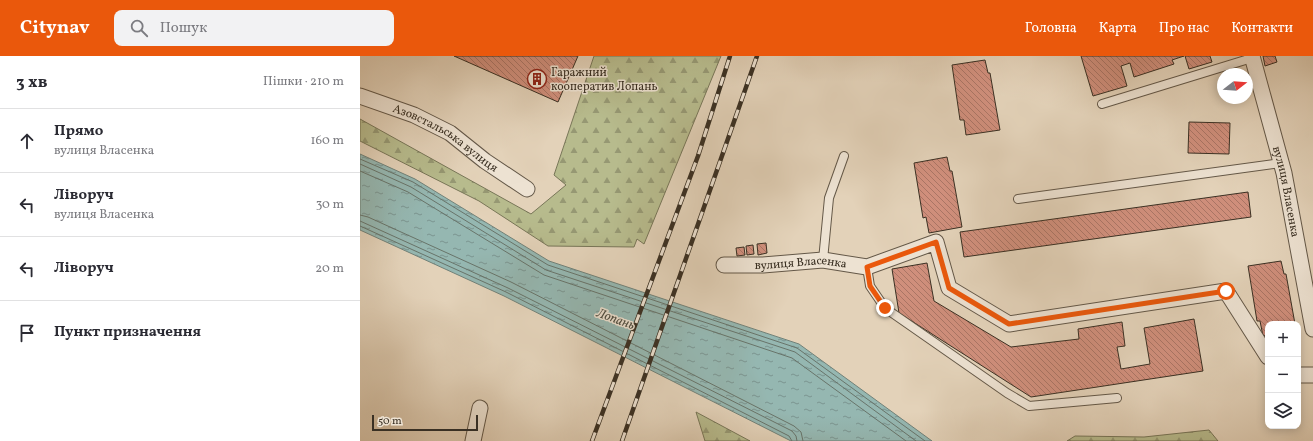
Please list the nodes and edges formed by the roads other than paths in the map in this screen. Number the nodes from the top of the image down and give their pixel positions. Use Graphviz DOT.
graph roads {
  1 [pos="1252,57"];
  2 [pos="360,96"];
  3 [pos="1102,104"];
  4 [pos="844,156"];
  5 [pos="1281,163"];
  6 [pos="527,189"];
  7 [pos="1018,199"];
  8 [pos="823,260"];
  9 [pos="724,265"];
  10 [pos="867,267"];
  11 [pos="1313,329"];
  12 [pos="1265,352"];
  13 [pos="1301,375"];
  14 [pos="1313,375"];
  15 [pos="1117,398"];
  16 [pos="480,408"];
  17 [pos="473,441"];
  1 -- 3 [label="lane"];
  1 -- 5 [label="street, вулиця Власенка"];
  2 -- 6 [label="street, Азовстальська вулиця"];
  4 -- 8 [label="lane"];
  5 -- 7 [label="lane"];
  5 -- 11 [label="street, вулиця Власенка"];
  8 -- 9 [label="street, вулиця Власенка"];
  8 -- 10 [label="street, вулиця Власенка"];
  10 -- 12 [label="street, вулиця Власенка"];
  10 -- 15 [label="lane"];
  13 -- 14 [label="street"];
  16 -- 17 [label="street"];
}
